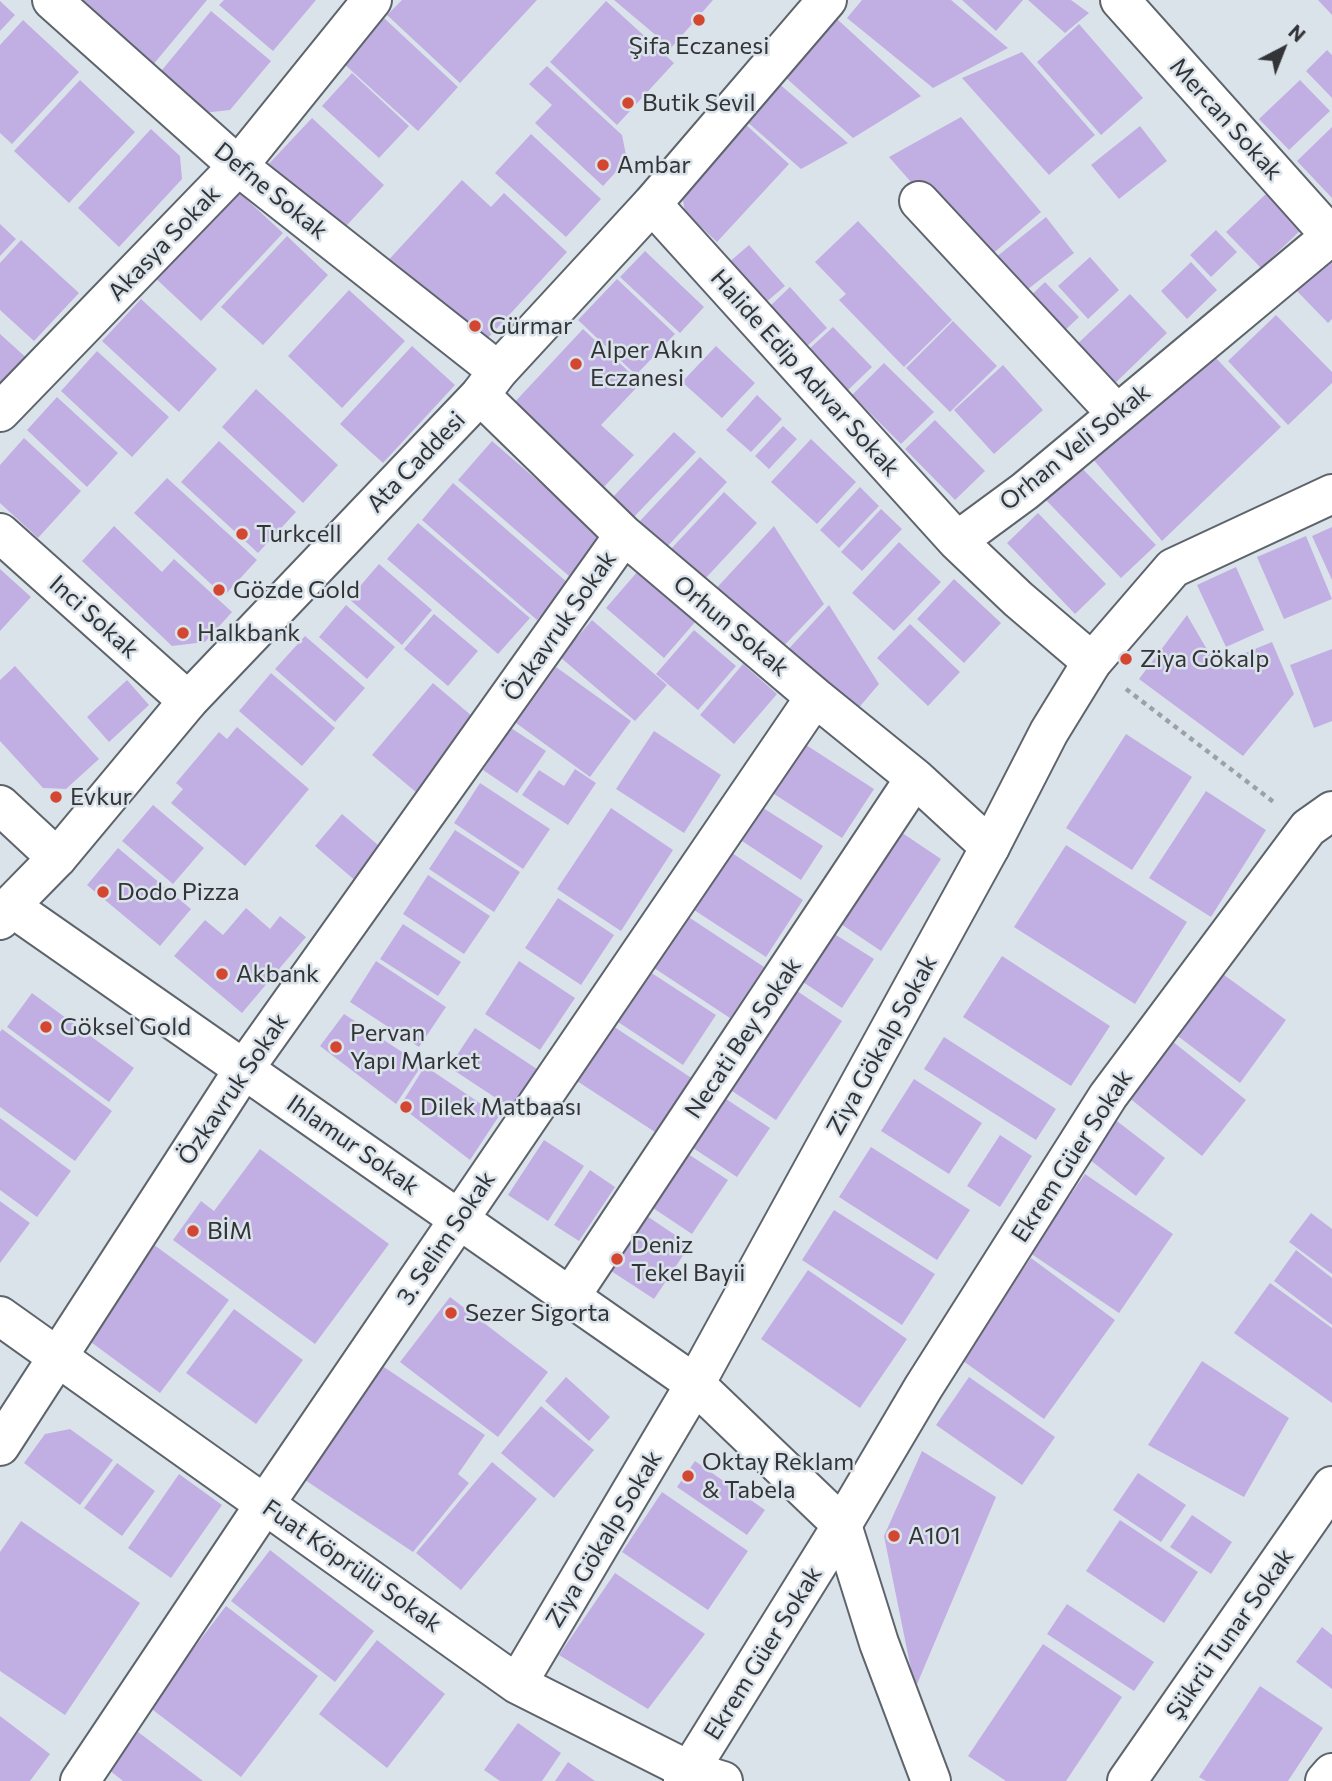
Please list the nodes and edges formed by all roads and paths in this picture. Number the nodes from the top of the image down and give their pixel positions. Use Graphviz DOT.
graph roads {
  1 [pos="52,0"];
  2 [pos="372,0"];
  3 [pos="827,0"];
  4 [pos="1120,0"];
  5 [pos="238,166"];
  6 [pos="919,201"];
  7 [pos="652,204"];
  8 [pos="1332,236"];
  9 [pos="489,383"];
  10 [pos="0,412"];
  11 [pos="1116,413"];
  12 [pos="1332,494"];
  13 [pos="0,533"];
  14 [pos="624,535"];
  15 [pos="957,541"];
  16 [pos="1093,662"];
  17 [pos="815,697"];
  18 [pos="188,701"];
  19 [pos="915,778"];
  20 [pos="0,805"];
  21 [pos="1320,819"];
  22 [pos="990,847"];
  23 [pos="57,858"];
  24 [pos="5,913"];
  25 [pos="244,1069"];
  26 [pos="459,1219"];
  27 [pos="570,1297"];
  28 [pos="0,1317"];
  29 [pos="57,1357"];
  30 [pos="695,1384"];
  31 [pos="0,1446"];
  32 [pos="1332,1486"];
  33 [pos="265,1504"];
  34 [pos="842,1525"];
  35 [pos="517,1684"];
  36 [pos="1332,1773"];
  37 [pos="699,1778"];
  38 [pos="80,1781"];
  39 [pos="931,1781"];
  40 [pos="1127,1781"];
  41 [pos="1325,1781"];
  1 -- 5 [label="street, Defne Sokak"];
  2 -- 5 [label="street, Akasya Sokak"];
  3 -- 7 [label="street, Ata Caddesi"];
  4 -- 8 [label="street, Mercan Sokak"];
  5 -- 9 [label="street, Defne Sokak"];
  5 -- 10 [label="street, Akasya Sokak"];
  6 -- 11 [label="street"];
  7 -- 9 [label="street, Ata Caddesi"];
  7 -- 15 [label="street, Halide Edip Adıvar Sokak"];
  8 -- 11 [label="street, Orhan Veli Sokak"];
  9 -- 14 [label="street, Orhun Sokak"];
  9 -- 18 [label="street, Ata Caddesi"];
  11 -- 15 [label="street, Orhan Veli Sokak"];
  12 -- 16 [label="street, Ziya Gökalp Sokak"];
  13 -- 18 [label="street, Inci Sokak"];
  14 -- 17 [label="street, Orhun Sokak"];
  14 -- 25 [label="street, Özkavruk Sokak"];
  15 -- 16 [label="street"];
  16 -- 21 [label="path"];
  16 -- 22 [label="street, Ziya Gökalp Sokak"];
  17 -- 19 [label="street, Orhun Sokak"];
  17 -- 26 [label="street, 3. Selim Sokak"];
  18 -- 23 [label="street, Ata Caddesi"];
  19 -- 22 [label="street, Orhun Sokak"];
  19 -- 27 [label="street, Necati Bey Sokak"];
  20 -- 23 [label="street"];
  21 -- 34 [label="street, Ekrem Güer Sokak"];
  22 -- 30 [label="street, Ziya Gökalp Sokak"];
  23 -- 24 [label="street, Ata Caddesi"];
  24 -- 25 [label="street, Ihlamur Sokak"];
  25 -- 26 [label="street, Ihlamur Sokak"];
  25 -- 29 [label="street, Özkavruk Sokak"];
  26 -- 27 [label="street, Ihlamur Sokak"];
  26 -- 33 [label="street, 3. Selim Sokak"];
  27 -- 30 [label="street, Ihlamur Sokak"];
  28 -- 29 [label="street, Fuat Köprülü Sokak"];
  29 -- 31 [label="street, Özkavruk Sokak"];
  29 -- 33 [label="street, Fuat Köprülü Sokak"];
  30 -- 34 [label="street, Ihlamur Sokak"];
  30 -- 35 [label="street, Ziya Gökalp Sokak"];
  32 -- 40 [label="street, Şükrü Tunar Sokak"];
  33 -- 35 [label="street, Fuat Köprülü Sokak"];
  33 -- 38 [label="street, 3. Selim Sokak"];
  34 -- 37 [label="street, Ekrem Güer Sokak"];
  34 -- 39 [label="street, Ekrem Güer Sokak"];
  35 -- 37 [label="street, Fuat Köprülü Sokak"];
  36 -- 41 [label="street"];
}
